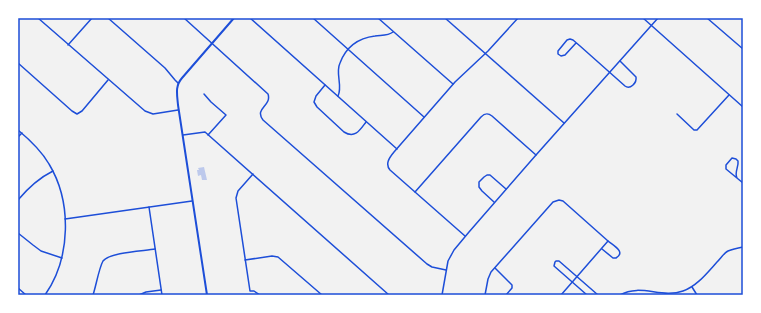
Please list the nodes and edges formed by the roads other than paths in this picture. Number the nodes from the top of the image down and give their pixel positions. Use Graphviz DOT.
graph roads {
  1 [pos="38,18"];
  2 [pos="92,18"];
  3 [pos="108,18"];
  4 [pos="184,18"];
  5 [pos="234,18"];
  6 [pos="250,18"];
  7 [pos="313,18"];
  8 [pos="378,18"];
  9 [pos="445,18"];
  10 [pos="517,18"];
  11 [pos="642,18"];
  12 [pos="658,18"];
  13 [pos="707,18"];
  14 [pos="651,26"];
  15 [pos="393,32"];
  16 [pos="212,43"];
  17 [pos="576,43"];
  18 [pos="68,45"];
  19 [pos="348,49"];
  20 [pos="743,49"];
  21 [pos="485,54"];
  22 [pos="620,62"];
  23 [pos="18,63"];
  24 [pos="610,73"];
  25 [pos="108,80"];
  26 [pos="178,83"];
  27 [pos="453,84"];
  28 [pos="325,85"];
  29 [pos="204,94"];
  30 [pos="729,95"];
  31 [pos="338,96"];
  32 [pos="743,107"];
  33 [pos="179,110"];
  34 [pos="677,114"];
  35 [pos="424,117"];
  36 [pos="366,122"];
  37 [pos="564,124"];
  38 [pos="18,130"];
  39 [pos="22,133"];
  40 [pos="183,135"];
  41 [pos="208,135"];
  42 [pos="18,137"];
  43 [pos="397,149"];
  44 [pos="536,155"];
  45 [pos="53,171"];
  46 [pos="253,174"];
  47 [pos="737,178"];
  48 [pos="743,183"];
  49 [pos="506,189"];
  50 [pos="414,192"];
  51 [pos="18,200"];
  52 [pos="193,201"];
  53 [pos="494,202"];
  54 [pos="149,207"];
  55 [pos="66,219"];
  56 [pos="18,233"];
  57 [pos="465,236"];
  58 [pos="608,241"];
  59 [pos="743,247"];
  60 [pos="602,248"];
  61 [pos="155,249"];
  62 [pos="62,258"];
  63 [pos="245,260"];
  64 [pos="495,268"];
  65 [pos="446,270"];
  66 [pos="577,277"];
  67 [pos="572,282"];
  68 [pos="692,287"];
  69 [pos="18,288"];
  70 [pos="161,290"];
  71 [pos="250,291"];
  72 [pos="26,295"];
  73 [pos="45,295"];
  74 [pos="94,295"];
  75 [pos="139,295"];
  76 [pos="162,295"];
  77 [pos="207,295"];
  78 [pos="250,295"];
  79 [pos="260,295"];
  80 [pos="322,295"];
  81 [pos="389,295"];
  82 [pos="442,295"];
  83 [pos="485,295"];
  84 [pos="506,295"];
  85 [pos="561,295"];
  86 [pos="587,295"];
  87 [pos="598,295"];
  88 [pos="620,295"];
  89 [pos="697,295"];
  1 -- 18 [label="street"];
  2 -- 18 [label="street"];
  3 -- 26 [label="street"];
  4 -- 16 [label="street"];
  5 -- 16 [label="street"];
  6 -- 28 [label="street"];
  7 -- 19 [label="street"];
  8 -- 15 [label="street"];
  9 -- 21 [label="street"];
  10 -- 21 [label="street"];
  11 -- 14 [label="street"];
  12 -- 14 [label="street"];
  13 -- 20 [label="street"];
  14 -- 22 [label="street"];
  14 -- 30 [label="street"];
  15 -- 19 [label="street"];
  15 -- 27 [label="street"];
  16 -- 26 [label="street"];
  16 -- 65 [label="street"];
  17 -- 17 [label="street"];
  17 -- 24 [label="street"];
  18 -- 25 [label="street"];
  19 -- 31 [label="street"];
  19 -- 35 [label="street"];
  21 -- 27 [label="street"];
  21 -- 37 [label="street"];
  22 -- 24 [label="street"];
  22 -- 24 [label="street"];
  23 -- 25 [label="street"];
  24 -- 37 [label="street"];
  25 -- 33 [label="street"];
  26 -- 33 [label="street"];
  27 -- 35 [label="street"];
  28 -- 31 [label="street"];
  28 -- 36 [label="street"];
  29 -- 41 [label="street"];
  30 -- 32 [label="street"];
  30 -- 34 [label="street"];
  31 -- 36 [label="street"];
  33 -- 40 [label="street"];
  35 -- 43 [label="street"];
  36 -- 43 [label="street"];
  37 -- 44 [label="street"];
  38 -- 39 [label="street"];
  39 -- 42 [label="street"];
  39 -- 45 [label="street"];
  40 -- 41 [label="street"];
  40 -- 52 [label="street"];
  41 -- 46 [label="street"];
  43 -- 50 [label="street"];
  44 -- 49 [label="street"];
  44 -- 50 [label="street"];
  45 -- 51 [label="street"];
  45 -- 55 [label="street"];
  46 -- 63 [label="street"];
  46 -- 81 [label="street"];
  47 -- 47 [label="street"];
  47 -- 48 [label="street"];
  49 -- 53 [label="street"];
  49 -- 53 [label="street"];
  50 -- 57 [label="street"];
  52 -- 54 [label="street"];
  52 -- 77 [label="street"];
  53 -- 57 [label="street"];
  54 -- 55 [label="street"];
  54 -- 61 [label="street"];
  55 -- 62 [label="street"];
  56 -- 62 [label="street"];
  57 -- 65 [label="street"];
  58 -- 60 [label="street"];
  58 -- 60 [label="street"];
  58 -- 64 [label="street"];
  59 -- 68 [label="street"];
  60 -- 66 [label="street"];
  61 -- 70 [label="street"];
  61 -- 74 [label="street"];
  62 -- 73 [label="street"];
  63 -- 71 [label="street"];
  63 -- 80 [label="street"];
  64 -- 83 [label="street"];
  64 -- 84 [label="street"];
  65 -- 82 [label="street"];
  66 -- 67 [label="street"];
  66 -- 67 [label="street"];
  66 -- 87 [label="street"];
  67 -- 85 [label="street"];
  67 -- 86 [label="street"];
  68 -- 88 [label="street"];
  68 -- 89 [label="street"];
  69 -- 72 [label="street"];
  70 -- 75 [label="street"];
  70 -- 76 [label="street"];
  71 -- 78 [label="street"];
  71 -- 79 [label="street"];
}
